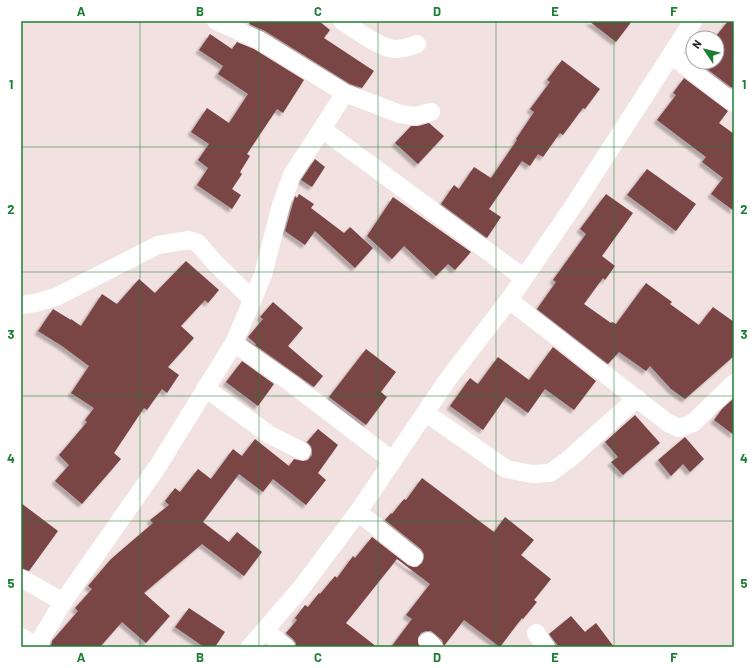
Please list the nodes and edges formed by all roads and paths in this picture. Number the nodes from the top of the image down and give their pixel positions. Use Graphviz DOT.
graph roads {
  1 [pos="342,21"];
  2 [pos="692,21"];
  3 [pos="221,22"];
  4 [pos="417,44"];
  5 [pos="671,55"];
  6 [pos="345,93"];
  7 [pos="734,103"];
  8 [pos="431,112"];
  9 [pos="322,128"];
  10 [pos="524,278"];
  11 [pos="253,300"];
  12 [pos="509,300"];
  13 [pos="21,305"];
  14 [pos="234,342"];
  15 [pos="734,383"];
  16 [pos="206,388"];
  17 [pos="637,398"];
  18 [pos="426,412"];
  19 [pos="302,450"];
  20 [pos="393,461"];
  21 [pos="358,512"];
  22 [pos="414,557"];
  23 [pos="21,578"];
  24 [pos="63,602"];
  25 [pos="265,630"];
  26 [pos="21,637"];
  27 [pos="38,647"];
  28 [pos="250,647"];
  29 [pos="286,647"];
  1 -- 4 [label="street"];
  2 -- 5 [label="street"];
  3 -- 6 [label="street"];
  5 -- 7 [label="street"];
  5 -- 10 [label="street"];
  6 -- 8 [label="street"];
  6 -- 9 [label="street"];
  9 -- 10 [label="street"];
  9 -- 11 [label="street"];
  10 -- 12 [label="street"];
  11 -- 13 [label="street"];
  11 -- 14 [label="street"];
  12 -- 17 [label="street"];
  12 -- 18 [label="street"];
  14 -- 16 [label="street"];
  14 -- 20 [label="street"];
  15 -- 17 [label="street"];
  16 -- 19 [label="street"];
  16 -- 24 [label="street"];
  17 -- 18 [label="street"];
  18 -- 20 [label="street"];
  20 -- 21 [label="street"];
  21 -- 22 [label="street"];
  21 -- 25 [label="street"];
  23 -- 24 [label="street"];
  24 -- 27 [label="street"];
  25 -- 28 [label="street"];
  25 -- 29 [label="street"];
  26 -- 27 [label="street"];
}
